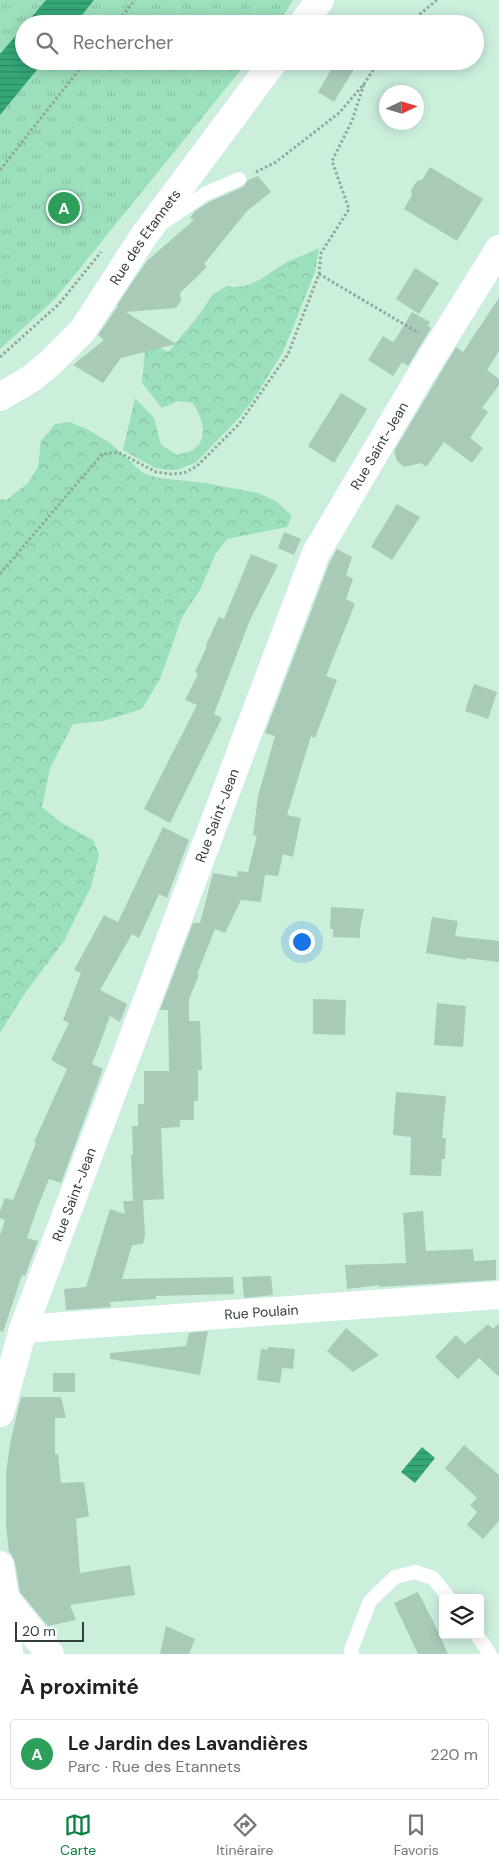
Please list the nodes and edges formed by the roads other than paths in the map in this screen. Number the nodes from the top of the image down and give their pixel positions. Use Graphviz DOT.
graph roads {
  1 [pos="320,0"];
  2 [pos="309,15"];
  3 [pos="267,70"];
  4 [pos="239,180"];
  5 [pos="143,237"];
  6 [pos="499,249"];
  7 [pos="0,397"];
  8 [pos="499,1295"];
  9 [pos="23,1329"];
  10 [pos="0,1413"];
  11 [pos="0,1565"];
  12 [pos="446,1594"];
  13 [pos="5,1598"];
  14 [pos="480,1639"];
  15 [pos="9,1654"];
  16 [pos="50,1654"];
  17 [pos="352,1654"];
  18 [pos="490,1654"];
  1 -- 2 [label="street"];
  3 -- 5 [label="street, Rue des Etannets"];
  4 -- 5 [label="lane"];
  5 -- 7 [label="street, Rue des Etannets"];
  6 -- 9 [label="street, Rue Saint-Jean"];
  8 -- 9 [label="street, Rue Poulain"];
  9 -- 10 [label="street, Rue Saint-Jean"];
  11 -- 13 [label="street"];
  12 -- 17 [label="lane"];
  13 -- 15 [label="street"];
  13 -- 16 [label="street"];
  14 -- 18 [label="lane"];
}
